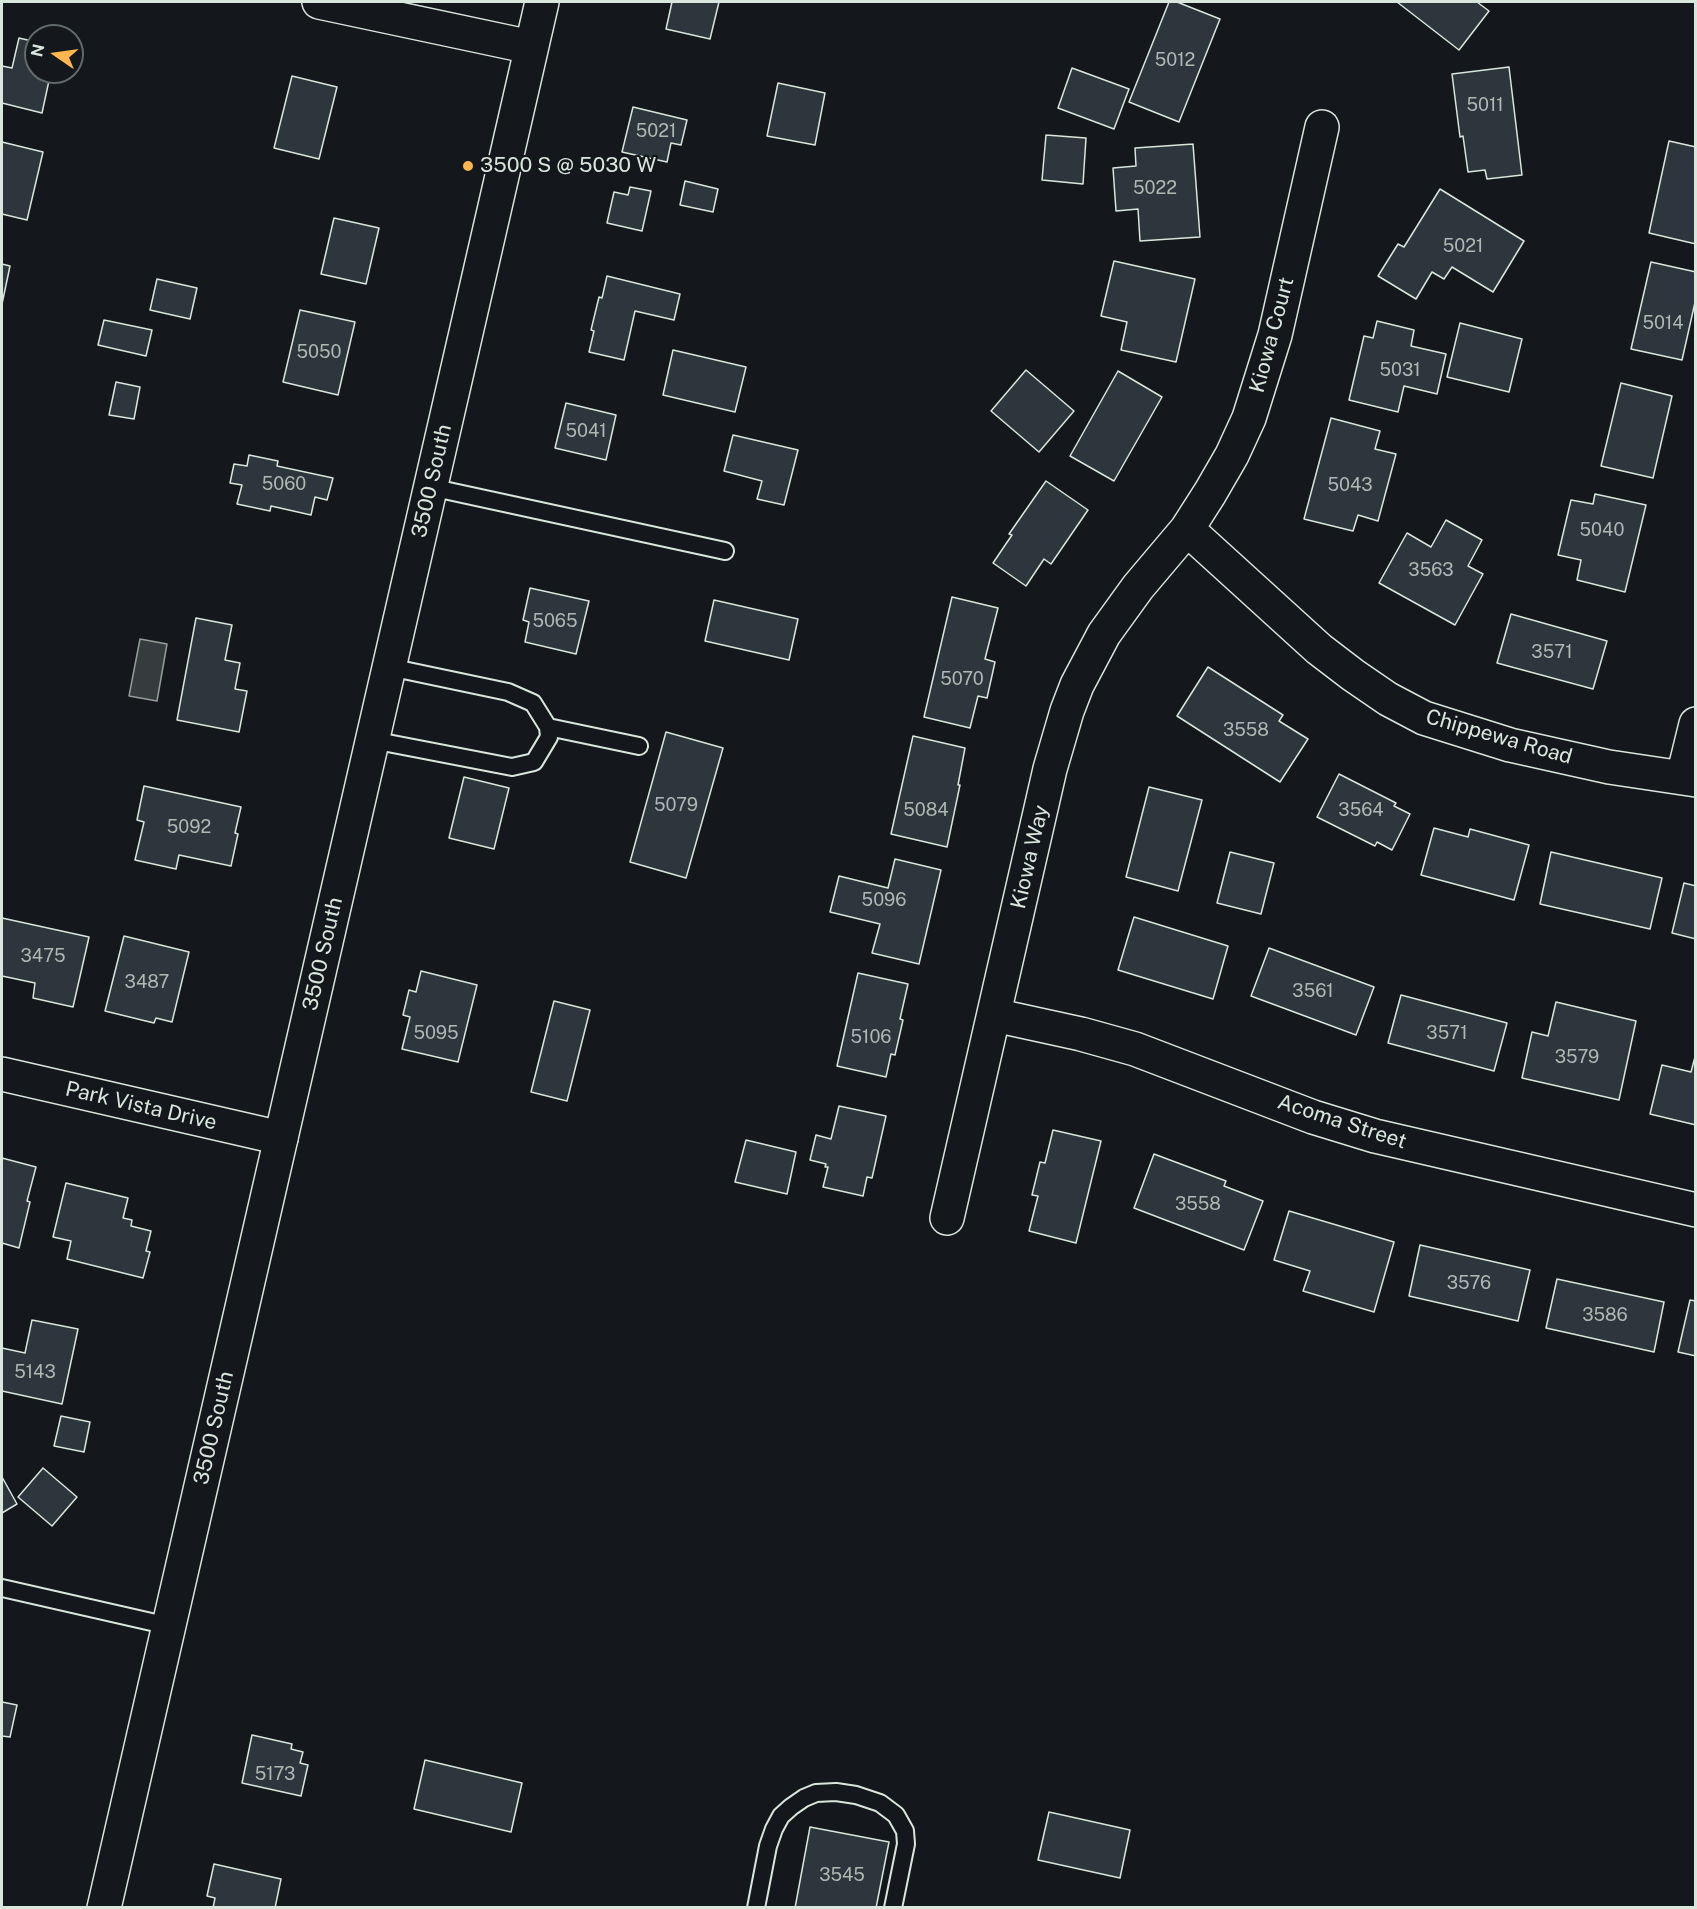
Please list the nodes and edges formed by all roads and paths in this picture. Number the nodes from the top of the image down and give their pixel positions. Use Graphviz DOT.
graph roads {
  1 [pos="319,2"];
  2 [pos="542,2"];
  3 [pos="531,47"];
  4 [pos="1323,127"];
  5 [pos="430,487"];
  6 [pos="1187,529"];
  7 [pos="725,551"];
  8 [pos="389,667"];
  9 [pos="1695,724"];
  10 [pos="548,727"];
  11 [pos="372,740"];
  12 [pos="639,746"];
  13 [pos="1689,778"];
  14 [pos="994,1015"];
  15 [pos="2,1074"];
  16 [pos="281,1138"];
  17 [pos="1695,1210"];
  18 [pos="947,1218"];
  19 [pos="2,1588"];
  20 [pos="169,1626"];
  21 [pos="104,1908"];
  22 [pos="756,1908"];
  23 [pos="893,1908"];
  1 -- 3 [label="street"];
  2 -- 3 [label="street, 3500 South"];
  3 -- 5 [label="street, 3500 South"];
  4 -- 6 [label="street, Kiowa Court"];
  5 -- 7 [label="lane"];
  5 -- 8 [label="street, 3500 South"];
  6 -- 13 [label="street, Chippewa Road"];
  6 -- 14 [label="street, Kiowa Way"];
  8 -- 10 [label="lane"];
  8 -- 11 [label="street, 3500 South"];
  9 -- 13 [label="street"];
  10 -- 11 [label="lane"];
  10 -- 12 [label="lane"];
  11 -- 16 [label="street, 3500 South"];
  14 -- 17 [label="street, Acoma Street"];
  14 -- 18 [label="street, Kiowa Way"];
  15 -- 16 [label="street, Park Vista Drive"];
  16 -- 20 [label="street, 3500 South"];
  19 -- 20 [label="lane"];
  20 -- 21 [label="street, 3500 South"];
  22 -- 23 [label="lane"];
}
